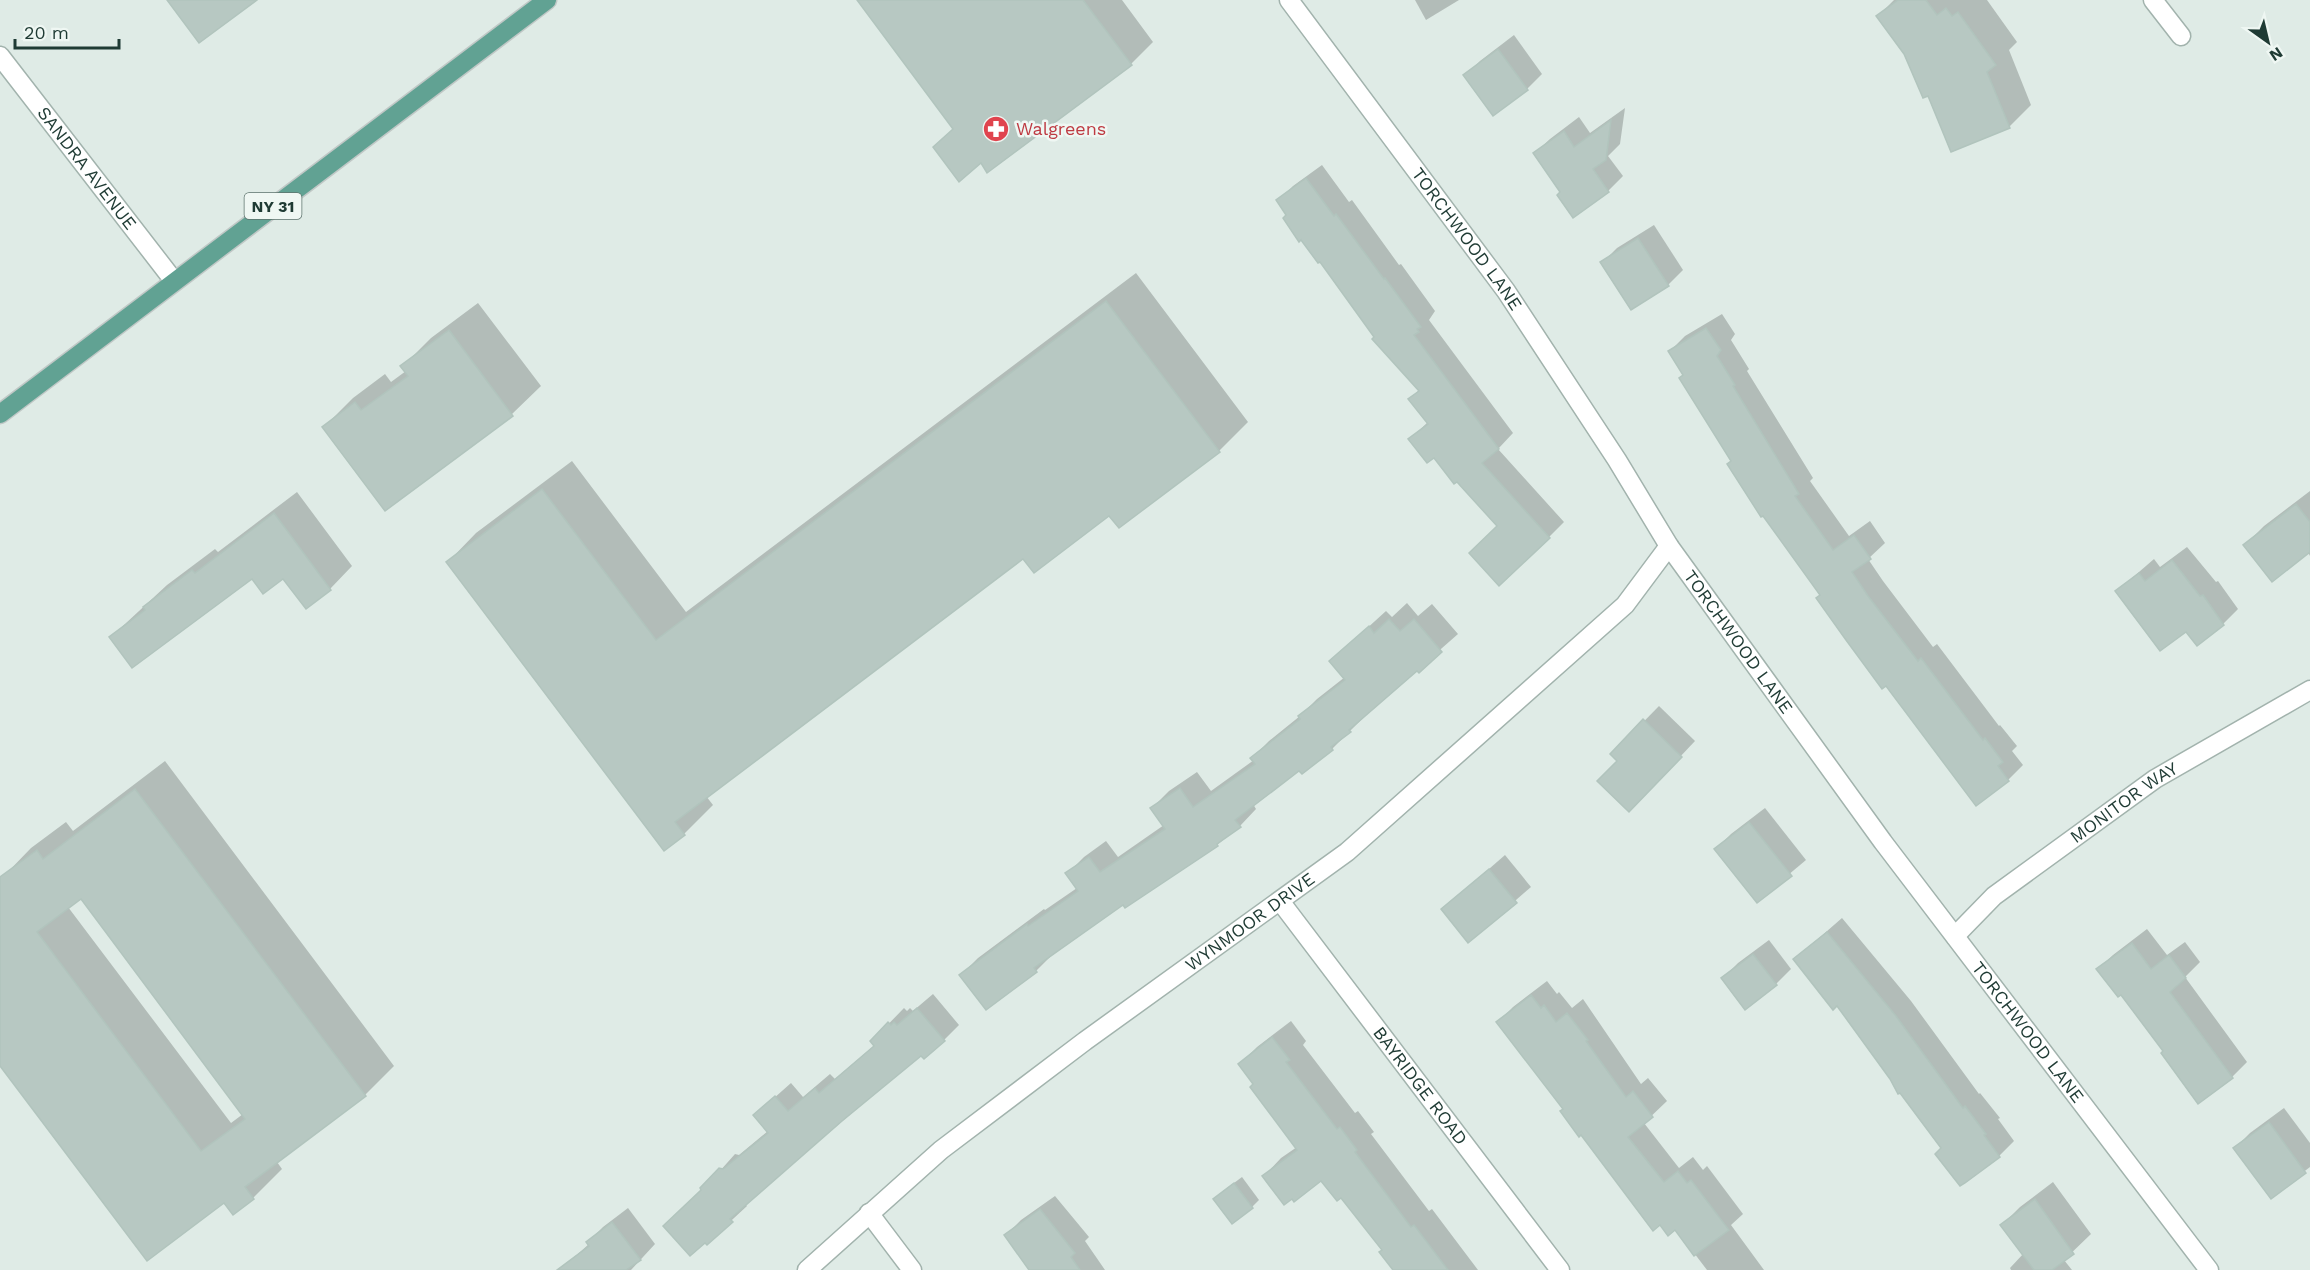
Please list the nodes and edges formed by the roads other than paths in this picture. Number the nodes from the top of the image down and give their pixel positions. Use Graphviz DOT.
graph roads {
  1 [pos="547,0"];
  2 [pos="1288,0"];
  3 [pos="2153,0"];
  4 [pos="2181,36"];
  5 [pos="0,56"];
  6 [pos="174,281"];
  7 [pos="0,414"];
  8 [pos="1669,546"];
  9 [pos="2310,690"];
  10 [pos="1280,901"];
  11 [pos="1955,936"];
  12 [pos="869,1213"];
  13 [pos="807,1270"];
  14 [pos="912,1270"];
  15 [pos="1560,1270"];
  16 [pos="2209,1270"];
  1 -- 6 [label="main road, NY 31"];
  2 -- 8 [label="street, TORCHWOOD LANE"];
  3 -- 4 [label="street"];
  5 -- 6 [label="street, SANDRA AVENUE"];
  6 -- 7 [label="main road, NY 31"];
  8 -- 10 [label="street, WYNMOOR DRIVE"];
  8 -- 11 [label="street, TORCHWOOD LANE"];
  9 -- 11 [label="street, MONITOR WAY"];
  10 -- 12 [label="street, WYNMOOR DRIVE"];
  10 -- 15 [label="street, BAYRIDGE ROAD"];
  11 -- 16 [label="street, TORCHWOOD LANE"];
  12 -- 13 [label="street, WYNMOOR DRIVE"];
  12 -- 14 [label="street"];
}
